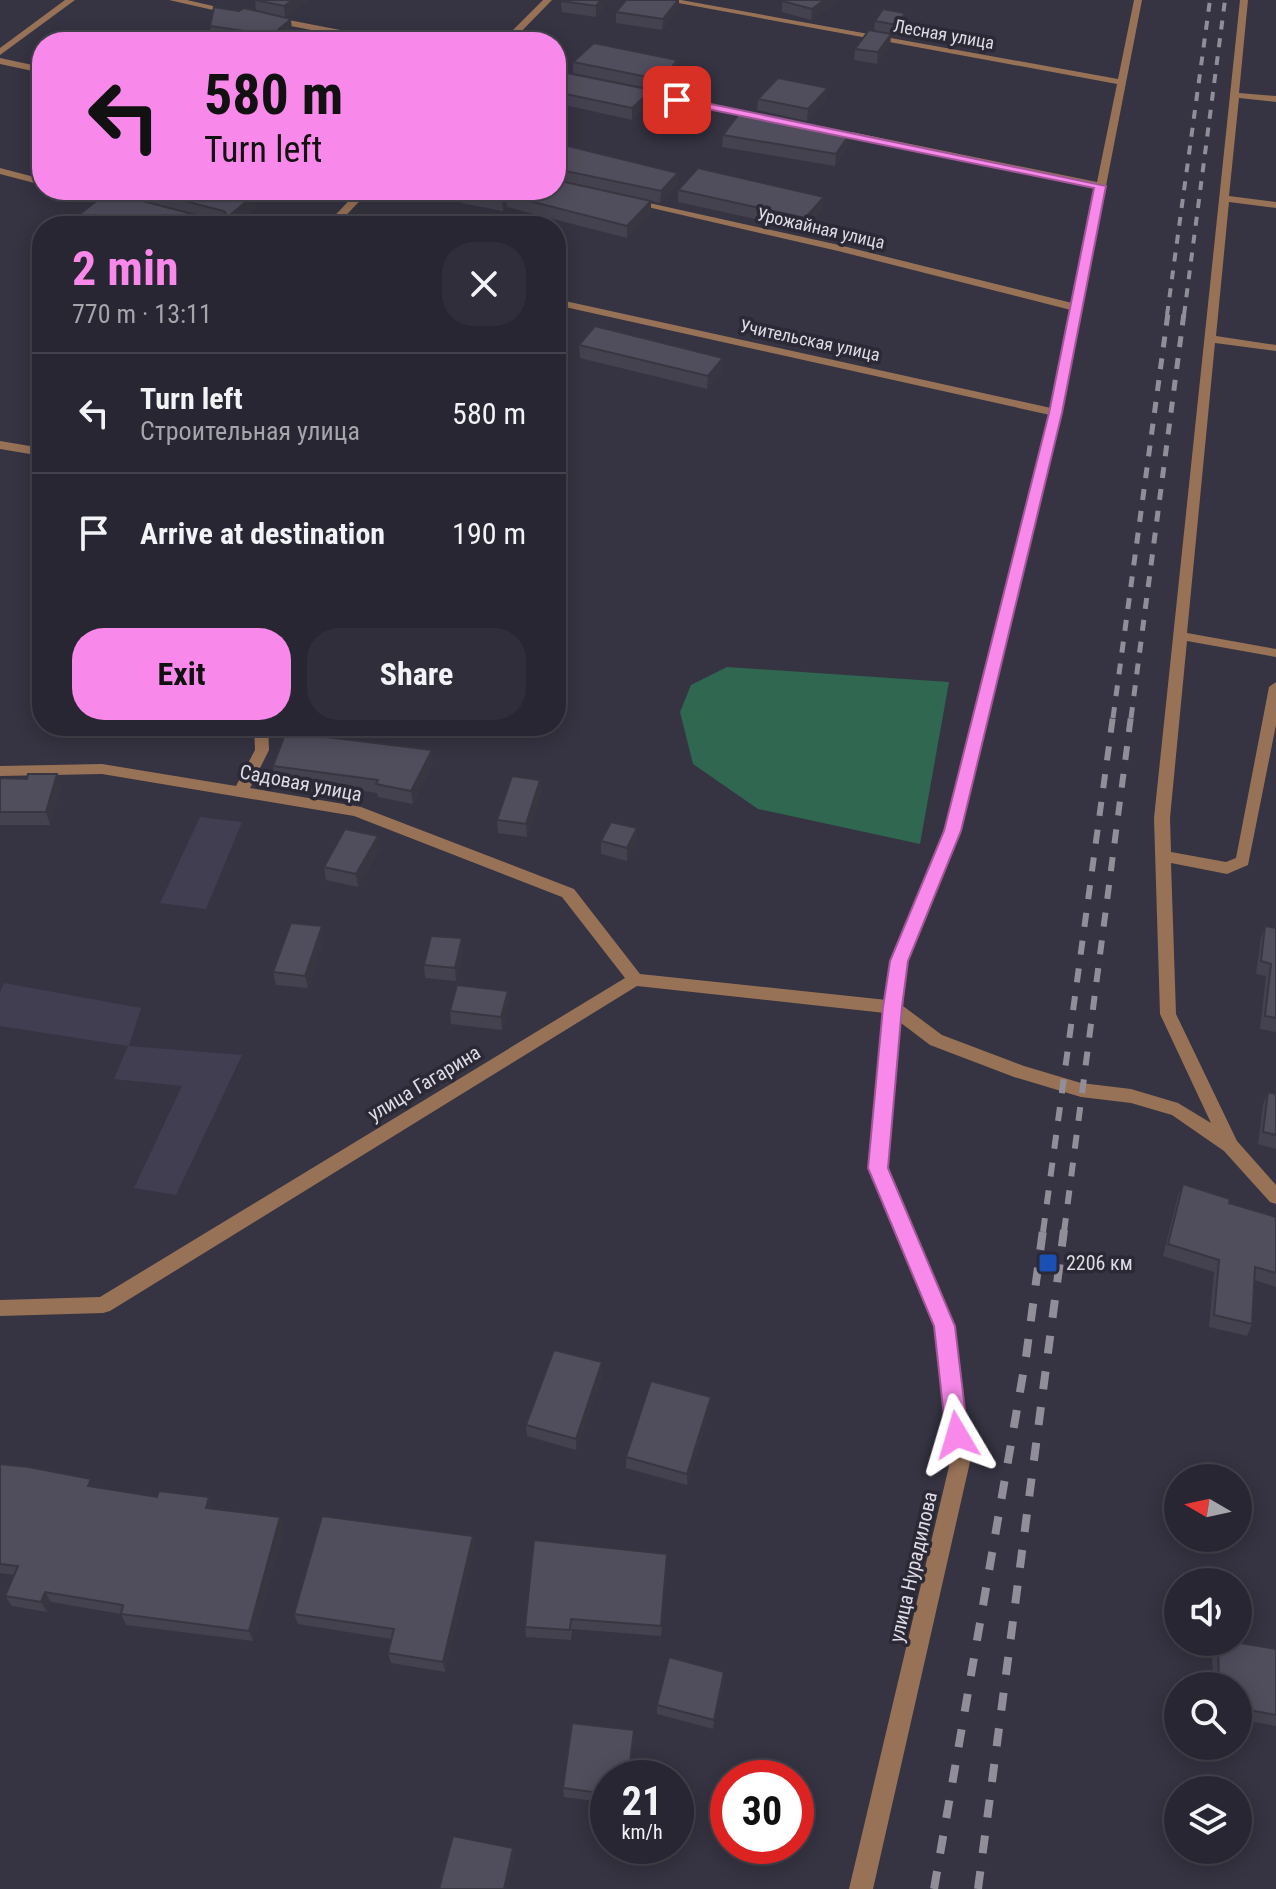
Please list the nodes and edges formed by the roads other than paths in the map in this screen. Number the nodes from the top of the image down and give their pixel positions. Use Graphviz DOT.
graph roads {
  1 [pos="71,0"];
  2 [pos="173,0"];
  3 [pos="548,0"];
  4 [pos="666,0"];
  5 [pos="1138,0"];
  6 [pos="1244,0"];
  7 [pos="250,15"];
  8 [pos="265,18"];
  9 [pos="336,32"];
  10 [pos="516,32"];
  11 [pos="0,52"];
  12 [pos="0,61"];
  13 [pos="32,68"];
  14 [pos="1121,82"];
  15 [pos="618,88"];
  16 [pos="1236,95"];
  17 [pos="1276,99"];
  18 [pos="774,120"];
  19 [pos="821,129"];
  20 [pos="0,171"];
  21 [pos="32,179"];
  22 [pos="1101,186"];
  23 [pos="1224,198"];
  24 [pos="616,199"];
  25 [pos="116,200"];
  26 [pos="355,200"];
  27 [pos="133,204"];
  28 [pos="1276,205"];
  29 [pos="340,216"];
  30 [pos="566,304"];
  31 [pos="1077,308"];
  32 [pos="1210,339"];
  33 [pos="1276,348"];
  34 [pos="1056,413"];
  35 [pos="0,445"];
  36 [pos="32,450"];
  37 [pos="1180,636"];
  38 [pos="1276,653"];
  39 [pos="1276,687"];
  40 [pos="261,736"];
  41 [pos="0,771"];
  42 [pos="241,791"];
  43 [pos="1163,856"];
  44 [pos="635,980"];
  45 [pos="892,1007"];
  46 [pos="1230,1146"];
  47 [pos="1276,1197"];
  48 [pos="0,1308"];
  49 [pos="861,1889"];
  1 -- 11 [label="street"];
  2 -- 7 [label="street"];
  3 -- 10 [label="street"];
  4 -- 14 [label="street, Лесная улица"];
  5 -- 14 [label="street, улица Нурадилова"];
  6 -- 16 [label="street"];
  8 -- 9 [label="street"];
  12 -- 13 [label="street"];
  14 -- 22 [label="street, улица Нурадилова"];
  15 -- 18 [label="street"];
  16 -- 17 [label="street"];
  16 -- 23 [label="street"];
  19 -- 22 [label="street"];
  20 -- 21 [label="street"];
  22 -- 31 [label="street, улица Нурадилова"];
  23 -- 28 [label="street"];
  23 -- 32 [label="street"];
  24 -- 31 [label="street, Урожайная улица"];
  25 -- 27 [label="street"];
  26 -- 29 [label="street"];
  30 -- 34 [label="street, Учительская улица"];
  31 -- 34 [label="street, улица Нурадилова"];
  32 -- 33 [label="street"];
  32 -- 37 [label="street"];
  34 -- 45 [label="street, улица Нурадилова"];
  35 -- 36 [label="street"];
  37 -- 38 [label="street"];
  37 -- 43 [label="street"];
  39 -- 43 [label="street"];
  40 -- 42 [label="street"];
  41 -- 42 [label="street, Садовая улица"];
  42 -- 44 [label="street, Садовая улица"];
  43 -- 46 [label="street"];
  44 -- 45 [label="street"];
  44 -- 48 [label="street, улица Гагарина"];
  45 -- 46 [label="street"];
  45 -- 49 [label="street, улица Нурадилова"];
  46 -- 47 [label="street"];
}
